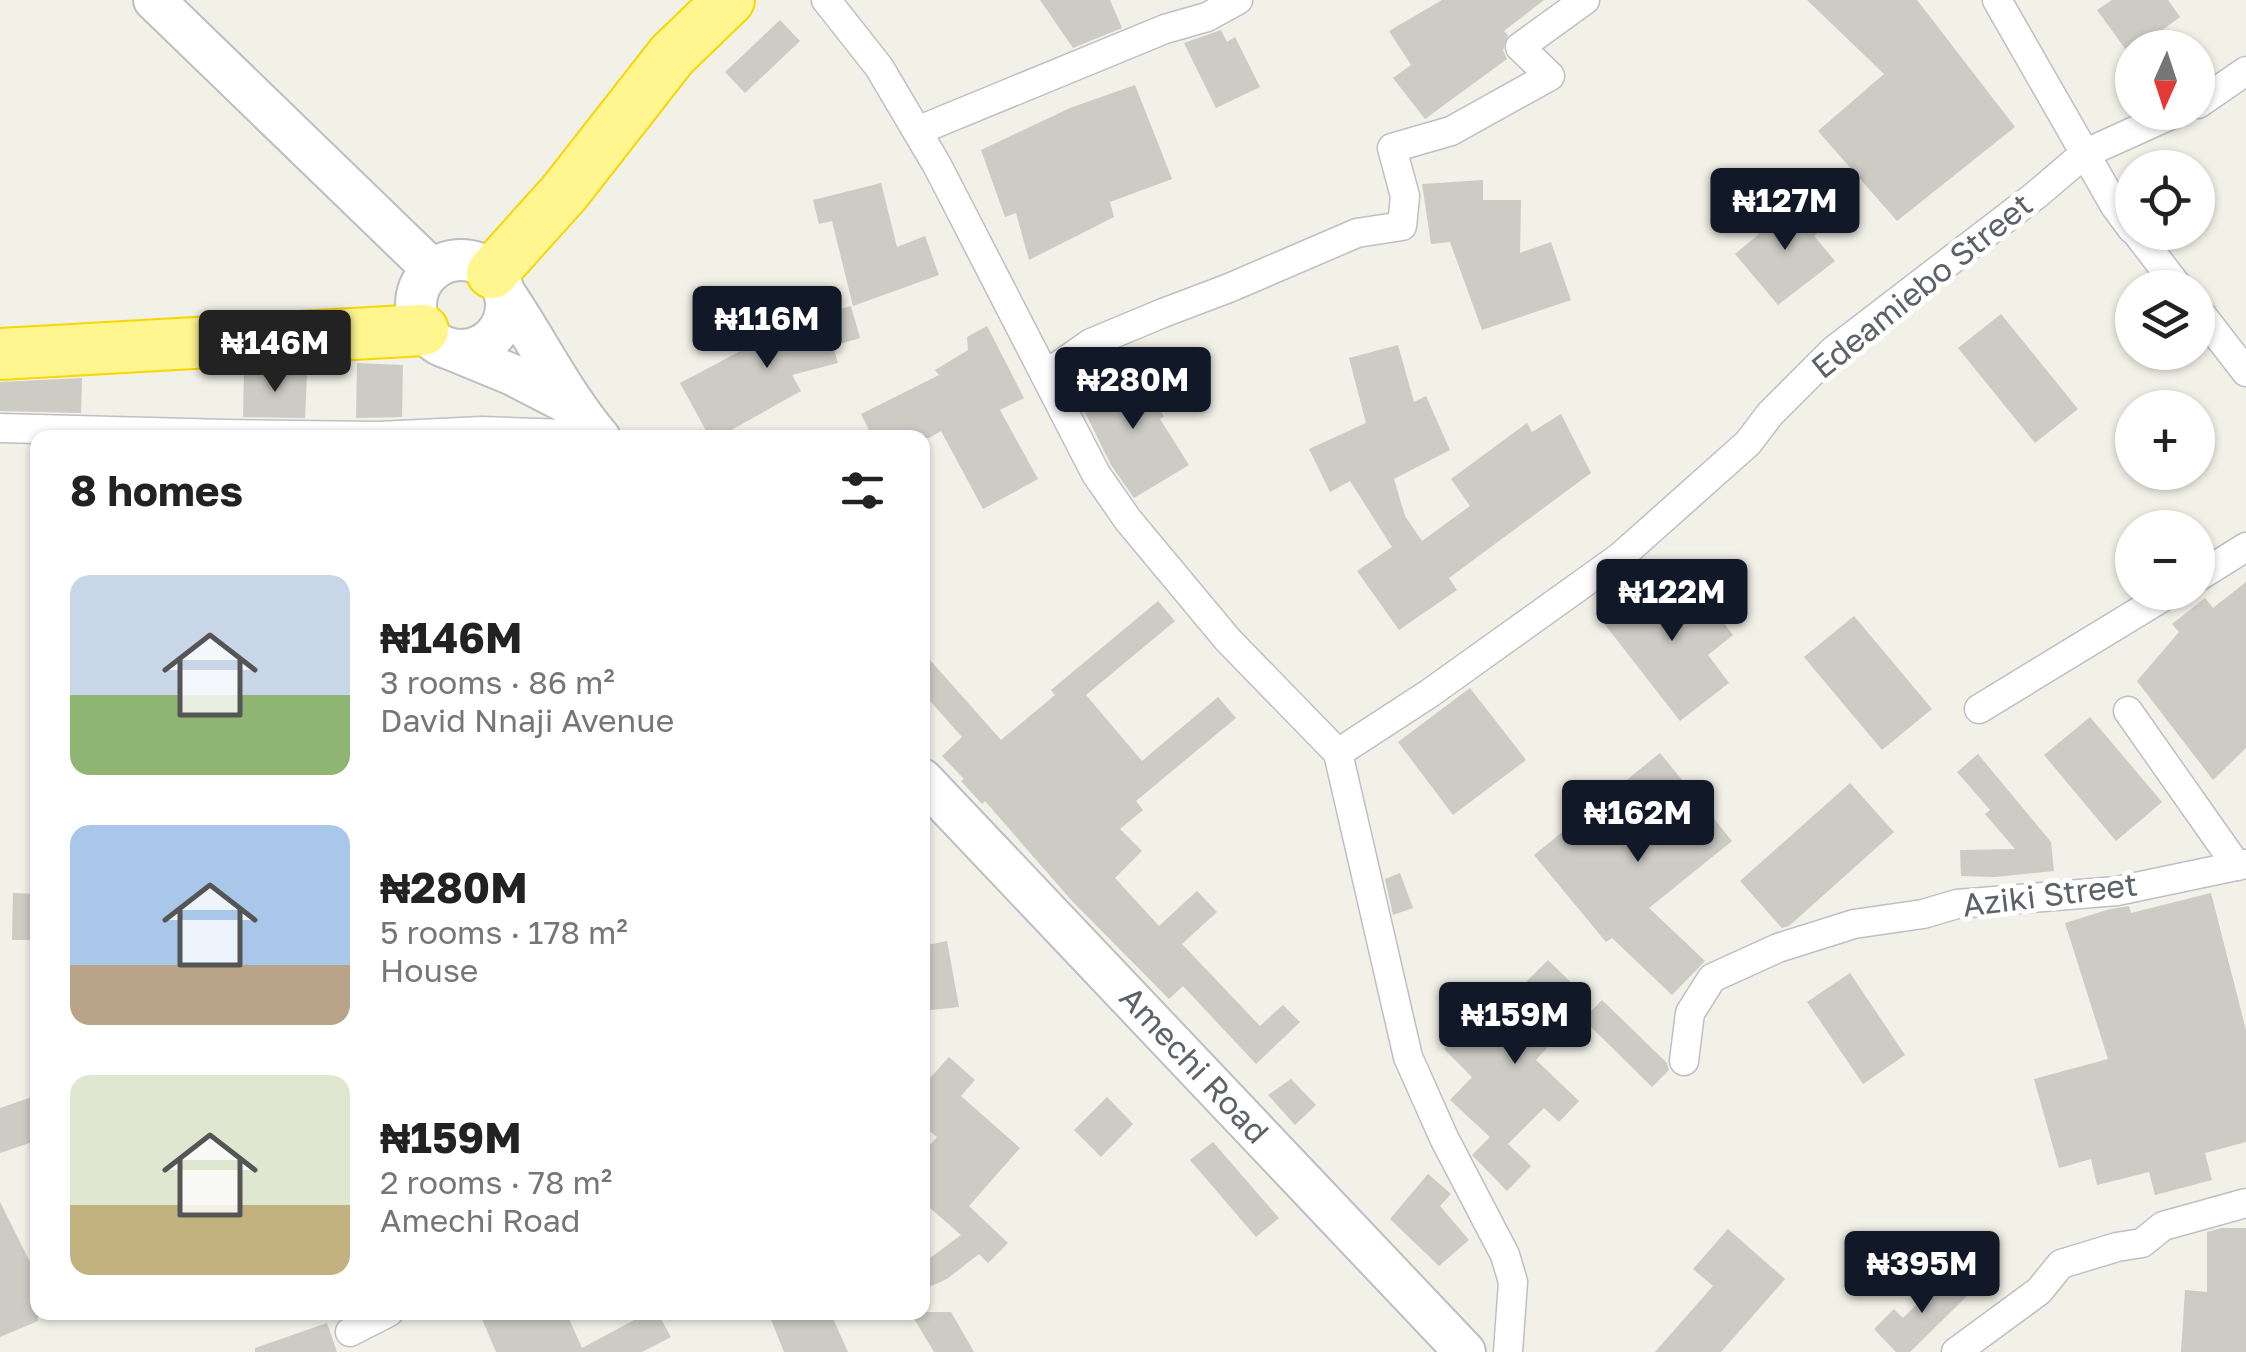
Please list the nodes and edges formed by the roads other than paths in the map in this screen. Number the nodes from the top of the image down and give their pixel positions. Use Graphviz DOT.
graph roads {
  1 [pos="154,0"];
  2 [pos="729,0"];
  3 [pos="826,0"];
  4 [pos="1238,0"];
  5 [pos="1585,0"];
  6 [pos="1997,0"];
  7 [pos="2246,71"];
  8 [pos="2215,92"];
  9 [pos="2138,130"];
  10 [pos="917,131"];
  11 [pos="2084,154"];
  12 [pos="2115,206"];
  13 [pos="2150,250"];
  14 [pos="433,270"];
  15 [pos="2165,270"];
  16 [pos="498,282"];
  17 [pos="2215,332"];
  18 [pos="437,339"];
  19 [pos="0,354"];
  20 [pos="2246,372"];
  21 [pos="1047,374"];
  22 [pos="590,426"];
  23 [pos="0,428"];
  24 [pos="32,430"];
  25 [pos="518,430"];
  26 [pos="2246,547"];
  27 [pos="2215,566"];
  28 [pos="2141,610"];
  29 [pos="1979,709"];
  30 [pos="2128,711"];
  31 [pos="1338,752"];
  32 [pos="930,786"];
  33 [pos="2242,865"];
  34 [pos="1684,1061"];
  35 [pos="2246,1203"];
  36 [pos="373,1320"];
  37 [pos="350,1332"];
  38 [pos="1466,1352"];
  39 [pos="1508,1352"];
  40 [pos="1956,1352"];
  1 -- 14 [label="main road"];
  2 -- 16 [label="highway"];
  3 -- 10 [label="street"];
  4 -- 10 [label="street"];
  5 -- 21 [label="street"];
  6 -- 11 [label="street"];
  7 -- 8 [label="street"];
  9 -- 11 [label="street, Edeamiebo Street"];
  10 -- 21 [label="street"];
  11 -- 12 [label="street"];
  11 -- 31 [label="street, Edeamiebo Street"];
  13 -- 15 [label="street"];
  14 -- 16 [label="main road"];
  14 -- 18 [label="main road"];
  16 -- 18 [label="main road"];
  16 -- 22 [label="main road"];
  17 -- 20 [label="street"];
  18 -- 19 [label="highway"];
  18 -- 22 [label="main road"];
  21 -- 31 [label="street"];
  22 -- 25 [label="street"];
  23 -- 24 [label="street"];
  26 -- 27 [label="street"];
  28 -- 29 [label="street"];
  30 -- 33 [label="street"];
  31 -- 39 [label="street"];
  32 -- 38 [label="main road, Amechi Road"];
  33 -- 34 [label="street, Aziki Street"];
  35 -- 40 [label="street"];
  36 -- 37 [label="street"];
}
